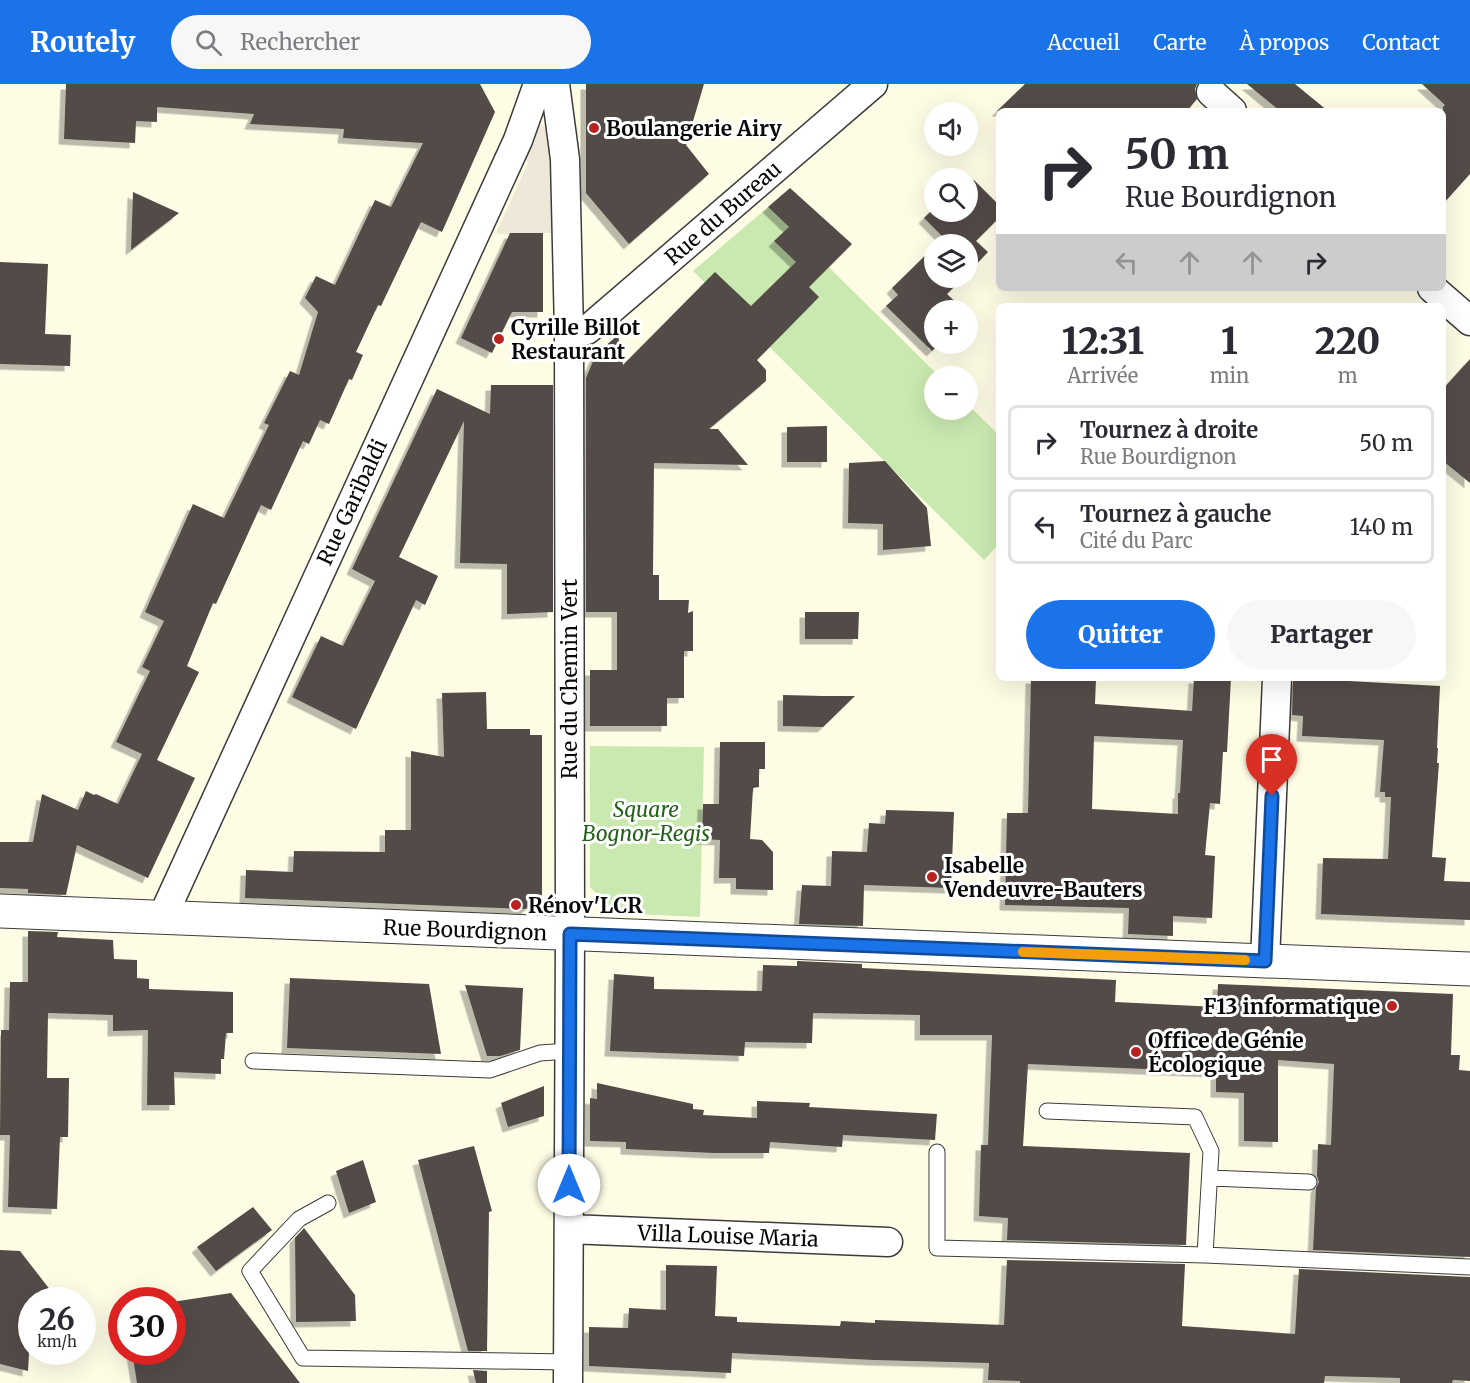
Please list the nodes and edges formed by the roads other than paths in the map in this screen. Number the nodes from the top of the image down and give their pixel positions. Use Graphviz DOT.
graph roads {
  1 [pos="538,84"];
  2 [pos="555,84"];
  3 [pos="873,84"];
  4 [pos="1211,92"];
  5 [pos="1229,108"];
  6 [pos="1435,291"];
  7 [pos="1470,321"];
  8 [pos="569,332"];
  9 [pos="1277,681"];
  10 [pos="0,911"];
  11 [pos="162,918"];
  12 [pos="570,934"];
  13 [pos="1265,961"];
  14 [pos="1470,969"];
  15 [pos="569,1051"];
  16 [pos="253,1061"];
  17 [pos="1047,1112"];
  18 [pos="937,1152"];
  19 [pos="1209,1178"];
  20 [pos="1309,1182"];
  21 [pos="328,1203"];
  22 [pos="569,1229"];
  23 [pos="888,1242"];
  24 [pos="1205,1255"];
  25 [pos="1470,1267"];
  26 [pos="568,1372"];
  1 -- 11 [label="street, Rue Garibaldi"];
  2 -- 8 [label="street, Rue du Chemin Vert"];
  3 -- 8 [label="street, Rue du Bureau"];
  4 -- 5 [label="street"];
  6 -- 7 [label="street"];
  8 -- 12 [label="street, Rue du Chemin Vert"];
  9 -- 13 [label="street"];
  10 -- 11 [label="street, Rue Bourdignon"];
  11 -- 12 [label="street, Rue Bourdignon"];
  12 -- 13 [label="street, Rue Bourdignon"];
  12 -- 15 [label="street, Rue du Chemin Vert"];
  13 -- 14 [label="street, Rue Bourdignon"];
  15 -- 16 [label="lane"];
  15 -- 22 [label="street, Rue du Chemin Vert"];
  17 -- 19 [label="lane"];
  18 -- 24 [label="lane"];
  19 -- 20 [label="lane"];
  19 -- 24 [label="lane"];
  21 -- 26 [label="lane"];
  22 -- 23 [label="street, Villa Louise Maria"];
  22 -- 26 [label="street, Rue du Chemin Vert"];
  24 -- 25 [label="lane"];
}
